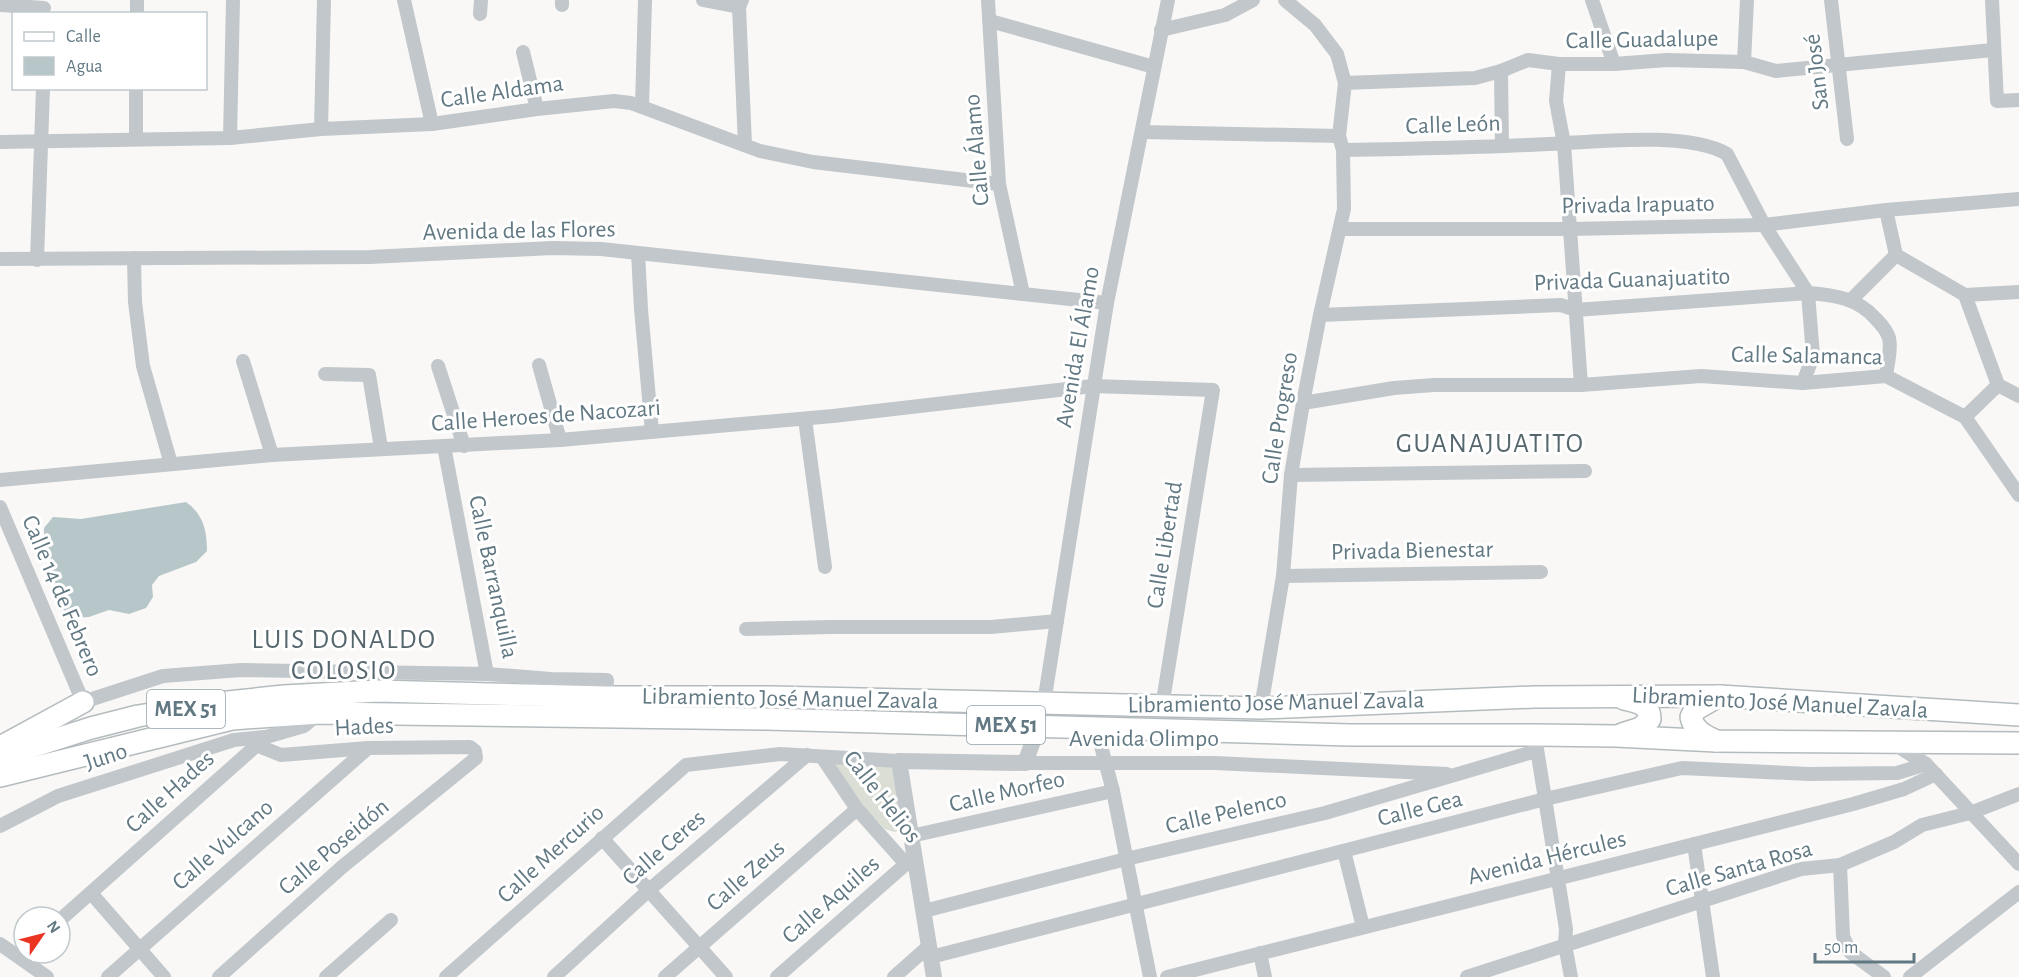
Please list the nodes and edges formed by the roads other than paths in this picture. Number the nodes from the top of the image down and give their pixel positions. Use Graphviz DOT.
graph roads {
  1 [pos="233,0"];
  2 [pos="324,0"];
  3 [pos="404,0"];
  4 [pos="481,0"];
  5 [pos="645,0"];
  6 [pos="703,0"];
  7 [pos="988,0"];
  8 [pos="1168,0"];
  9 [pos="1253,0"];
  10 [pos="1285,0"];
  11 [pos="1592,0"];
  12 [pos="1747,0"];
  13 [pos="1831,0"];
  14 [pos="1992,0"];
  15 [pos="740,3"];
  16 [pos="0,6"];
  17 [pos="44,7"];
  18 [pos="480,14"];
  19 [pos="990,21"];
  20 [pos="1161,30"];
  21 [pos="1993,51"];
  22 [pos="523,52"];
  23 [pos="1744,62"];
  24 [pos="1559,64"];
  25 [pos="1614,64"];
  26 [pos="1839,65"];
  27 [pos="1154,67"];
  28 [pos="1501,71"];
  29 [pos="1345,83"];
  30 [pos="43,90"];
  31 [pos="136,90"];
  32 [pos="2019,100"];
  33 [pos="642,107"];
  34 [pos="537,109"];
  35 [pos="432,124"];
  36 [pos="321,129"];
  37 [pos="1142,132"];
  38 [pos="1339,136"];
  39 [pos="230,138"];
  40 [pos="136,139"];
  41 [pos="1847,140"];
  42 [pos="42,141"];
  43 [pos="0,142"];
  44 [pos="1564,144"];
  45 [pos="745,146"];
  46 [pos="1502,146"];
  47 [pos="1343,150"];
  48 [pos="999,184"];
  49 [pos="2019,200"];
  50 [pos="1886,210"];
  51 [pos="1764,225"];
  52 [pos="1340,229"];
  53 [pos="1570,229"];
  54 [pos="638,253"];
  55 [pos="1896,255"];
  56 [pos="134,258"];
  57 [pos="0,259"];
  58 [pos="37,260"];
  59 [pos="1808,292"];
  60 [pos="2019,292"];
  61 [pos="1023,294"];
  62 [pos="1965,295"];
  63 [pos="1851,300"];
  64 [pos="1107,303"];
  65 [pos="1576,310"];
  66 [pos="1320,315"];
  67 [pos="243,361"];
  68 [pos="539,365"];
  69 [pos="438,366"];
  70 [pos="325,374"];
  71 [pos="1886,376"];
  72 [pos="1803,383"];
  73 [pos="1581,385"];
  74 [pos="1998,385"];
  75 [pos="1093,386"];
  76 [pos="1213,390"];
  77 [pos="2019,396"];
  78 [pos="1303,403"];
  79 [pos="1965,417"];
  80 [pos="805,419"];
  81 [pos="652,432"];
  82 [pos="560,440"];
  83 [pos="444,446"];
  84 [pos="464,446"];
  85 [pos="381,448"];
  86 [pos="272,455"];
  87 [pos="171,464"];
  88 [pos="1585,471"];
  89 [pos="1291,475"];
  90 [pos="0,480"];
  91 [pos="2019,495"];
  92 [pos="0,507"];
  93 [pos="825,567"];
  94 [pos="1541,572"];
  95 [pos="1282,576"];
  96 [pos="1057,621"];
  97 [pos="746,629"];
  98 [pos="487,674"];
  99 [pos="606,689"];
  100 [pos="1612,696"];
  101 [pos="1720,696"];
  102 [pos="83,702"];
  103 [pos="1044,703"];
  104 [pos="1162,707"];
  105 [pos="1261,708"];
  106 [pos="319,713"];
  107 [pos="2019,715"];
  108 [pos="1039,725"];
  109 [pos="1096,727"];
  110 [pos="1616,736"];
  111 [pos="261,741"];
  112 [pos="1716,741"];
  113 [pos="1889,741"];
  114 [pos="2019,742"];
  115 [pos="1536,743"];
  116 [pos="0,747"];
  117 [pos="368,748"];
  118 [pos="475,751"];
  119 [pos="807,755"];
  120 [pos="0,757"];
  121 [pos="822,757"];
  122 [pos="899,761"];
  123 [pos="1025,763"];
  124 [pos="1106,763"];
  125 [pos="686,765"];
  126 [pos="1931,769"];
  127 [pos="1459,774"];
  128 [pos="0,776"];
  129 [pos="1113,791"];
  130 [pos="2019,794"];
  131 [pos="1545,800"];
  132 [pos="857,809"];
  133 [pos="1970,813"];
  134 [pos="0,826"];
  135 [pos="911,836"];
  136 [pos="602,838"];
  137 [pos="1694,844"];
  138 [pos="1344,851"];
  139 [pos="1126,859"];
  140 [pos="910,860"];
  141 [pos="2019,864"];
  142 [pos="1840,865"];
  143 [pos="1558,878"];
  144 [pos="649,890"];
  145 [pos="2019,892"];
  146 [pos="91,893"];
  147 [pos="1702,901"];
  148 [pos="1135,905"];
  149 [pos="72,910"];
  150 [pos="924,911"];
  151 [pos="391,920"];
  152 [pos="1363,927"];
  153 [pos="1565,945"];
  154 [pos="699,947"];
  155 [pos="139,948"];
  156 [pos="930,952"];
  157 [pos="1260,953"];
  158 [pos="34,965"];
  159 [pos="1473,976"];
  160 [pos="47,977"];
  161 [pos="108,977"];
  162 [pos="164,977"];
  163 [pos="219,977"];
  164 [pos="326,977"];
  165 [pos="446,977"];
  166 [pos="554,977"];
  167 [pos="665,977"];
  168 [pos="726,977"];
  169 [pos="777,977"];
  170 [pos="894,977"];
  171 [pos="934,977"];
  172 [pos="1150,977"];
  173 [pos="1167,977"];
  174 [pos="1265,977"];
  175 [pos="1571,977"];
  176 [pos="1713,977"];
  177 [pos="1884,977"];
  178 [pos="1910,977"];
  1 -- 39 [label="street"];
  2 -- 36 [label="street"];
  3 -- 35 [label="street"];
  4 -- 18 [label="street"];
  5 -- 33 [label="street"];
  6 -- 15 [label="street"];
  7 -- 19 [label="street, Calle Álamo"];
  8 -- 20 [label="street, Avenida El Álamo"];
  9 -- 20 [label="street"];
  10 -- 29 [label="street"];
  11 -- 25 [label="street"];
  12 -- 23 [label="street"];
  13 -- 26 [label="street, San José"];
  14 -- 21 [label="street"];
  15 -- 45 [label="street"];
  16 -- 17 [label="street"];
  19 -- 27 [label="street"];
  19 -- 48 [label="street, Calle Álamo"];
  20 -- 27 [label="street, Avenida El Álamo"];
  21 -- 26 [label="street, Calle Guadalupe"];
  21 -- 32 [label="street"];
  22 -- 34 [label="street"];
  23 -- 25 [label="street, Calle Guadalupe"];
  23 -- 26 [label="street, Calle Guadalupe"];
  24 -- 25 [label="street, Calle Guadalupe"];
  24 -- 28 [label="street, Calle Guadalupe"];
  24 -- 44 [label="street"];
  26 -- 41 [label="street, San José"];
  27 -- 37 [label="street, Avenida El Álamo"];
  28 -- 29 [label="street, Calle Guadalupe"];
  28 -- 46 [label="street"];
  29 -- 38 [label="street"];
  30 -- 42 [label="street"];
  31 -- 40 [label="street"];
  33 -- 34 [label="street, Calle Aldama"];
  33 -- 45 [label="street, Calle Aldama"];
  34 -- 35 [label="street, Calle Aldama"];
  35 -- 36 [label="street, Calle Aldama"];
  36 -- 39 [label="street, Calle Aldama"];
  37 -- 38 [label="street"];
  37 -- 64 [label="street, Avenida El Álamo"];
  38 -- 47 [label="street, Calle Progreso"];
  39 -- 40 [label="street, Calle Aldama"];
  40 -- 42 [label="street, Calle Aldama"];
  42 -- 43 [label="street, Calle Aldama"];
  42 -- 58 [label="street"];
  44 -- 46 [label="street, Calle León"];
  44 -- 51 [label="street, Calle León"];
  44 -- 53 [label="street"];
  45 -- 48 [label="street, Calle Aldama"];
  46 -- 47 [label="street, Calle León"];
  47 -- 52 [label="street, Calle Progreso"];
  48 -- 61 [label="street, Calle Álamo"];
  49 -- 50 [label="street, Privada Irapuato"];
  50 -- 51 [label="street, Privada Irapuato"];
  50 -- 55 [label="street"];
  51 -- 53 [label="street, Privada Irapuato"];
  51 -- 59 [label="street"];
  52 -- 53 [label="street, Privada Irapuato"];
  52 -- 66 [label="street, Calle Progreso"];
  53 -- 65 [label="street"];
  54 -- 56 [label="street, Avenida de las Flores"];
  54 -- 61 [label="street, Avenida de las Flores"];
  54 -- 81 [label="street"];
  55 -- 62 [label="street"];
  55 -- 63 [label="street"];
  56 -- 58 [label="street, Avenida de las Flores"];
  56 -- 87 [label="street"];
  57 -- 58 [label="street, Avenida de las Flores"];
  59 -- 63 [label="street, Privada Guanajuatito"];
  59 -- 65 [label="street, Privada Guanajuatito"];
  59 -- 72 [label="street"];
  60 -- 62 [label="street"];
  61 -- 64 [label="street, Avenida de las Flores"];
  62 -- 74 [label="street"];
  63 -- 71 [label="street, Privada Guanajuatito"];
  64 -- 75 [label="street, Avenida El Álamo"];
  65 -- 66 [label="street, Privada Guanajuatito"];
  65 -- 73 [label="street"];
  66 -- 78 [label="street, Calle Progreso"];
  67 -- 86 [label="street"];
  68 -- 82 [label="street"];
  69 -- 84 [label="street"];
  70 -- 85 [label="street"];
  71 -- 72 [label="street, Calle Salamanca"];
  71 -- 79 [label="street, Calle Salamanca"];
  72 -- 73 [label="street, Calle Salamanca"];
  73 -- 78 [label="street, Calle Salamanca"];
  74 -- 77 [label="street"];
  74 -- 79 [label="street"];
  75 -- 76 [label="street, Calle Heroes de Nacozari"];
  75 -- 80 [label="street, Calle Heroes de Nacozari"];
  75 -- 96 [label="street, Avenida El Álamo"];
  76 -- 104 [label="street, Calle Libertad"];
  78 -- 89 [label="street, Calle Progreso"];
  79 -- 91 [label="street, Calle Salamanca"];
  80 -- 81 [label="street, Calle Heroes de Nacozari"];
  80 -- 93 [label="street"];
  81 -- 82 [label="street, Calle Heroes de Nacozari"];
  82 -- 84 [label="street, Calle Heroes de Nacozari"];
  83 -- 84 [label="street, Calle Heroes de Nacozari"];
  83 -- 85 [label="street, Calle Heroes de Nacozari"];
  83 -- 98 [label="street, Calle Barranquilla"];
  85 -- 86 [label="street, Calle Heroes de Nacozari"];
  86 -- 87 [label="street, Calle Heroes de Nacozari"];
  87 -- 90 [label="street, Calle Heroes de Nacozari"];
  88 -- 89 [label="street"];
  89 -- 95 [label="street, Calle Progreso"];
  92 -- 102 [label="street, Calle 14 de Febrero"];
  94 -- 95 [label="street, Privada Bienestar"];
  95 -- 105 [label="street, Calle Progreso"];
  96 -- 97 [label="street"];
  96 -- 103 [label="street, Avenida El Álamo"];
  98 -- 99 [label="street, Calle Barranquilla"];
  98 -- 102 [label="street"];
  99 -- 103 [label="main road, Libramiento José Manuel Zavala / MEX 51"];
  99 -- 120 [label="main road, Libramiento José Manuel Zavala / MEX 51"];
  100 -- 101 [label="main road, Libramiento José Manuel Zavala / MEX 51"];
  100 -- 105 [label="main road, Libramiento José Manuel Zavala / MEX 51"];
  100 -- 110 [label="main road"];
  101 -- 107 [label="main road, Libramiento José Manuel Zavala / MEX 51"];
  101 -- 112 [label="main road"];
  102 -- 116 [label="main road"];
  103 -- 104 [label="main road, Libramiento José Manuel Zavala / MEX 51"];
  104 -- 105 [label="main road, Libramiento José Manuel Zavala / MEX 51"];
  106 -- 108 [label="main road, Libramiento José Manuel Zavala / MEX 51"];
  106 -- 111 [label="street, Calle Hades"];
  106 -- 128 [label="main road, Libramiento José Manuel Zavala / MEX 51"];
  108 -- 109 [label="main road, Libramiento José Manuel Zavala / MEX 51"];
  108 -- 123 [label="street"];
  109 -- 115 [label="main road, Libramiento José Manuel Zavala / MEX 51"];
  109 -- 124 [label="street"];
  110 -- 112 [label="main road, Libramiento José Manuel Zavala / MEX 51"];
  110 -- 115 [label="main road, Libramiento José Manuel Zavala / MEX 51"];
  111 -- 117 [label="street, Hades"];
  111 -- 134 [label="street, Juno"];
  111 -- 146 [label="street, Calle Hades"];
  112 -- 113 [label="main road, Libramiento José Manuel Zavala / MEX 51"];
  113 -- 114 [label="main road, Libramiento José Manuel Zavala / MEX 51"];
  113 -- 126 [label="street"];
  115 -- 127 [label="street, Calle Pelenco"];
  115 -- 131 [label="street"];
  117 -- 118 [label="street, Hades"];
  117 -- 155 [label="street, Calle Vulcano"];
  118 -- 163 [label="street, Calle Poseidón"];
  119 -- 121 [label="street, Avenida Olimpo"];
  119 -- 125 [label="street, Avenida Olimpo"];
  119 -- 144 [label="street, Calle Ceres"];
  121 -- 122 [label="street, Avenida Olimpo"];
  121 -- 132 [label="street, Calle Helios"];
  122 -- 123 [label="street, Avenida Olimpo"];
  122 -- 135 [label="street"];
  123 -- 124 [label="street, Avenida Olimpo"];
  124 -- 127 [label="street, Avenida Olimpo"];
  124 -- 129 [label="street"];
  125 -- 136 [label="street, Calle Mercurio"];
  126 -- 131 [label="street, Calle Gea"];
  126 -- 133 [label="street"];
  126 -- 137 [label="street, Avenida Hércules"];
  127 -- 139 [label="street, Calle Pelenco"];
  129 -- 135 [label="street, Calle Morfeo"];
  129 -- 139 [label="street"];
  130 -- 133 [label="street, Calle Santa Rosa"];
  131 -- 138 [label="street, Calle Gea"];
  131 -- 143 [label="street"];
  132 -- 140 [label="street, Calle Helios"];
  132 -- 154 [label="street, Calle Zeus"];
  133 -- 141 [label="street"];
  133 -- 142 [label="street, Calle Santa Rosa"];
  135 -- 140 [label="street"];
  136 -- 144 [label="street"];
  136 -- 165 [label="street, Calle Mercurio"];
  137 -- 143 [label="street, Avenida Hércules"];
  137 -- 147 [label="street"];
  138 -- 148 [label="street, Calle Gea"];
  138 -- 152 [label="street"];
  139 -- 148 [label="street"];
  139 -- 150 [label="street, Calle Pelenco"];
  140 -- 150 [label="street"];
  140 -- 169 [label="street, Calle Aquiles"];
  142 -- 147 [label="street, Calle Santa Rosa"];
  142 -- 177 [label="street"];
  143 -- 152 [label="street, Avenida Hércules"];
  143 -- 153 [label="street"];
  144 -- 154 [label="street"];
  144 -- 166 [label="street, Calle Ceres"];
  145 -- 178 [label="street"];
  146 -- 149 [label="street, Calle Hades"];
  146 -- 155 [label="street"];
  147 -- 153 [label="street, Calle Santa Rosa"];
  147 -- 176 [label="street"];
  148 -- 156 [label="street, Calle Gea"];
  148 -- 172 [label="street"];
  150 -- 156 [label="street"];
  151 -- 164 [label="street"];
  152 -- 157 [label="street, Avenida Hércules"];
  153 -- 159 [label="street, Calle Santa Rosa"];
  153 -- 175 [label="street"];
  154 -- 167 [label="street, Calle Zeus"];
  154 -- 168 [label="street"];
  155 -- 161 [label="street, Calle Vulcano"];
  155 -- 162 [label="street"];
  156 -- 170 [label="street"];
  156 -- 171 [label="street"];
  157 -- 173 [label="street, Avenida Hércules"];
  157 -- 174 [label="street"];
  158 -- 160 [label="street"];
}
